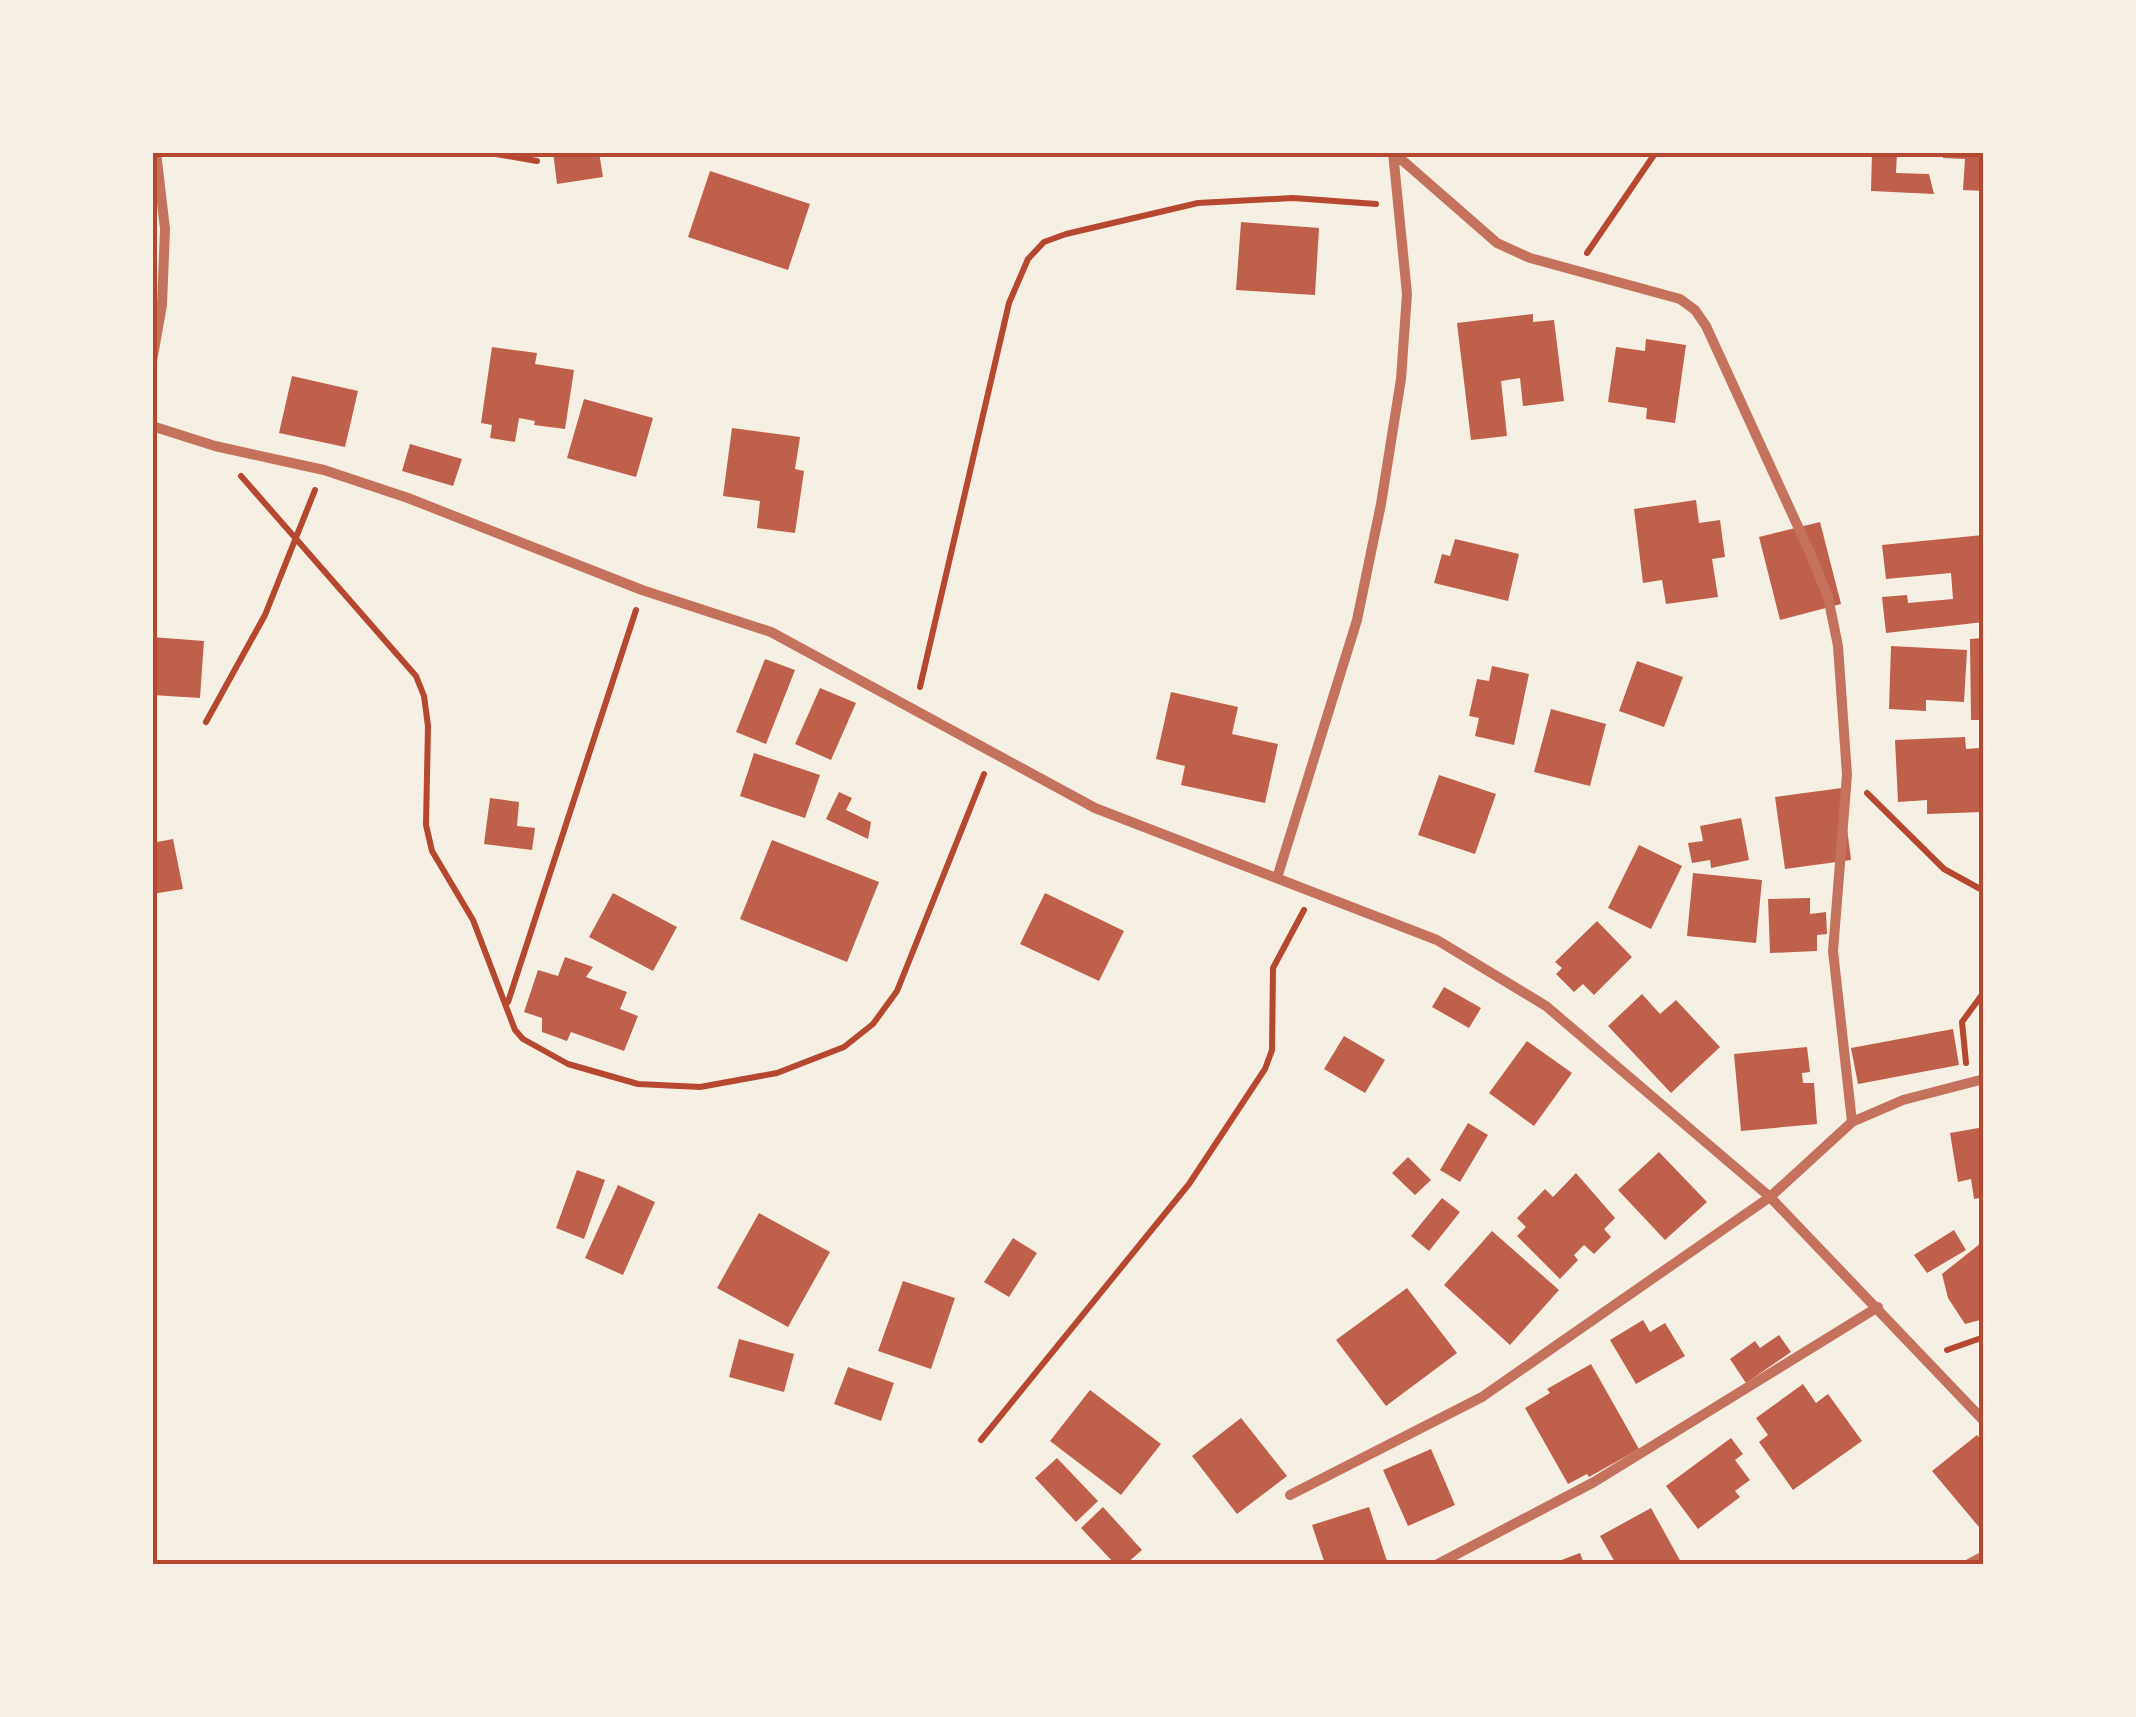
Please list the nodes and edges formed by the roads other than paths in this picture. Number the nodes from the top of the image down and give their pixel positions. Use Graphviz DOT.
graph roads {
  1 [pos="156,152"];
  2 [pos="1394,153"];
  3 [pos="152,361"];
  4 [pos="152,426"];
  5 [pos="1277,878"];
  6 [pos="1984,1079"];
  7 [pos="1852,1122"];
  8 [pos="1770,1197"];
  9 [pos="1878,1307"];
  10 [pos="1984,1421"];
  11 [pos="1290,1494"];
  12 [pos="1984,1556"];
  13 [pos="1438,1564"];
  14 [pos="1969,1564"];
  1 -- 3 [label="street"];
  2 -- 5 [label="street"];
  2 -- 7 [label="street"];
  4 -- 5 [label="street"];
  5 -- 8 [label="street"];
  6 -- 7 [label="street"];
  7 -- 8 [label="street"];
  8 -- 9 [label="street"];
  8 -- 11 [label="street"];
  9 -- 10 [label="street"];
  9 -- 13 [label="street"];
  12 -- 14 [label="street"];
}
